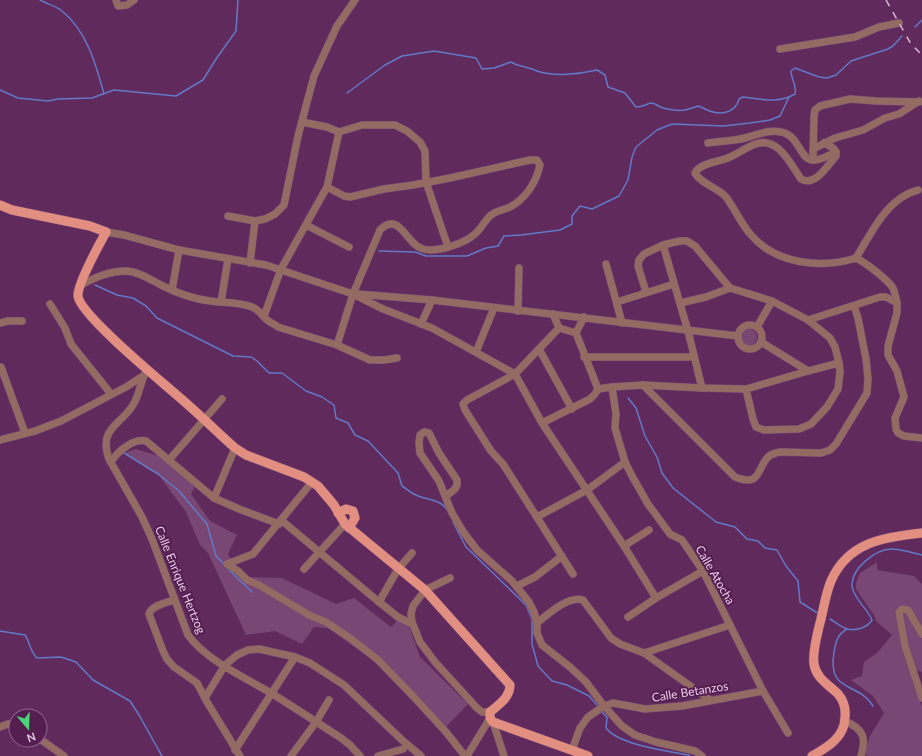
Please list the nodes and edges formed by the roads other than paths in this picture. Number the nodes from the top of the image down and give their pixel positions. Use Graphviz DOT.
graph roads {
  1 [pos="116,0"];
  2 [pos="134,0"];
  3 [pos="355,0"];
  4 [pos="898,23"];
  5 [pos="780,49"];
  6 [pos="920,101"];
  7 [pos="302,122"];
  8 [pos="339,132"];
  9 [pos="708,143"];
  10 [pos="824,143"];
  11 [pos="813,149"];
  12 [pos="836,152"];
  13 [pos="813,160"];
  14 [pos="426,182"];
  15 [pos="327,187"];
  16 [pos="918,190"];
  17 [pos="0,205"];
  18 [pos="0,212"];
  19 [pos="228,216"];
  20 [pos="255,221"];
  21 [pos="306,225"];
  22 [pos="106,232"];
  23 [pos="663,245"];
  24 [pos="349,247"];
  25 [pos="448,247"];
  26 [pos="179,250"];
  27 [pos="856,258"];
  28 [pos="228,259"];
  29 [pos="250,263"];
  30 [pos="606,264"];
  31 [pos="519,268"];
  32 [pos="281,269"];
  33 [pos="674,284"];
  34 [pos="81,285"];
  35 [pos="730,288"];
  36 [pos="172,290"];
  37 [pos="646,292"];
  38 [pos="353,294"];
  39 [pos="386,297"];
  40 [pos="432,300"];
  41 [pos="772,301"];
  42 [pos="220,302"];
  43 [pos="617,302"];
  44 [pos="680,303"];
  45 [pos="897,303"];
  46 [pos="50,304"];
  47 [pos="854,306"];
  48 [pos="494,308"];
  49 [pos="383,309"];
  50 [pos="518,311"];
  51 [pos="553,314"];
  52 [pos="264,316"];
  53 [pos="584,318"];
  54 [pos="808,320"];
  55 [pos="22,321"];
  56 [pos="622,323"];
  57 [pos="0,324"];
  58 [pos="421,324"];
  59 [pos="757,327"];
  60 [pos="559,328"];
  61 [pos="688,331"];
  62 [pos="576,333"];
  63 [pos="738,336"];
  64 [pos="761,342"];
  65 [pos="337,345"];
  66 [pos="539,349"];
  67 [pos="476,352"];
  68 [pos="584,357"];
  69 [pos="694,357"];
  70 [pos="397,358"];
  71 [pos="839,363"];
  72 [pos="1,367"];
  73 [pos="808,371"];
  74 [pos="145,373"];
  75 [pos="515,374"];
  76 [pos="643,385"];
  77 [pos="612,386"];
  78 [pos="702,388"];
  79 [pos="598,389"];
  80 [pos="746,389"];
  81 [pos="111,394"];
  82 [pos="222,399"];
  83 [pos="572,409"];
  84 [pos="204,419"];
  85 [pos="542,422"];
  86 [pos="25,433"];
  87 [pos="922,438"];
  88 [pos="0,441"];
  89 [pos="235,448"];
  90 [pos="169,460"];
  91 [pos="111,462"];
  92 [pos="625,462"];
  93 [pos="312,482"];
  94 [pos="587,490"];
  95 [pos="446,496"];
  96 [pos="214,498"];
  97 [pos="338,513"];
  98 [pos="537,517"];
  99 [pos="280,522"];
  100 [pos="347,526"];
  101 [pos="649,530"];
  102 [pos="922,532"];
  103 [pos="624,546"];
  104 [pos="318,552"];
  105 [pos="412,553"];
  106 [pos="562,556"];
  107 [pos="304,569"];
  108 [pos="398,569"];
  109 [pos="702,571"];
  110 [pos="573,574"];
  111 [pos="450,578"];
  112 [pos="517,586"];
  113 [pos="425,590"];
  114 [pos="656,598"];
  115 [pos="174,600"];
  116 [pos="379,602"];
  117 [pos="628,617"];
  118 [pos="537,623"];
  119 [pos="412,624"];
  120 [pos="730,625"];
  121 [pos="922,634"];
  122 [pos="646,651"];
  123 [pos="295,658"];
  124 [pos="225,665"];
  125 [pos="763,691"];
  126 [pos="272,694"];
  127 [pos="205,698"];
  128 [pos="922,698"];
  129 [pos="329,700"];
  130 [pos="710,700"];
  131 [pos="604,706"];
  132 [pos="491,718"];
  133 [pos="845,721"];
  134 [pos="316,722"];
  135 [pos="788,733"];
  136 [pos="48,745"];
  137 [pos="403,749"];
  138 [pos="572,750"];
  139 [pos="237,753"];
  140 [pos="64,756"];
  141 [pos="291,756"];
  142 [pos="360,756"];
  143 [pos="378,756"];
  144 [pos="421,756"];
  145 [pos="466,756"];
  146 [pos="504,756"];
  147 [pos="588,756"];
  148 [pos="702,756"];
  149 [pos="812,756"];
  150 [pos="862,756"];
  1 -- 2 [label="street"];
  3 -- 7 [label="street"];
  4 -- 5 [label="street"];
  6 -- 10 [label="street"];
  6 -- 11 [label="street"];
  7 -- 8 [label="street"];
  7 -- 20 [label="street"];
  8 -- 14 [label="street"];
  8 -- 15 [label="street"];
  9 -- 13 [label="street"];
  10 -- 11 [label="street"];
  10 -- 12 [label="street"];
  11 -- 13 [label="street"];
  12 -- 13 [label="street"];
  12 -- 27 [label="street"];
  14 -- 15 [label="street"];
  14 -- 25 [label="street"];
  14 -- 25 [label="street"];
  15 -- 21 [label="street"];
  16 -- 27 [label="street"];
  17 -- 22 [label="main road"];
  18 -- 22 [label="main road"];
  19 -- 20 [label="street"];
  20 -- 29 [label="street"];
  21 -- 24 [label="street"];
  21 -- 32 [label="street"];
  22 -- 26 [label="street"];
  22 -- 34 [label="main road"];
  23 -- 33 [label="street"];
  23 -- 35 [label="street"];
  23 -- 37 [label="street"];
  25 -- 38 [label="street"];
  26 -- 28 [label="street"];
  26 -- 36 [label="street"];
  27 -- 45 [label="street"];
  28 -- 29 [label="street"];
  28 -- 42 [label="street"];
  29 -- 32 [label="street"];
  30 -- 43 [label="street"];
  31 -- 50 [label="street"];
  32 -- 38 [label="street"];
  32 -- 52 [label="street"];
  33 -- 37 [label="street"];
  33 -- 44 [label="street"];
  34 -- 36 [label="street"];
  34 -- 74 [label="main road"];
  35 -- 41 [label="street"];
  35 -- 44 [label="street"];
  36 -- 42 [label="street"];
  37 -- 43 [label="street"];
  38 -- 39 [label="street"];
  38 -- 49 [label="street"];
  38 -- 65 [label="street"];
  39 -- 40 [label="street"];
  39 -- 49 [label="street"];
  40 -- 48 [label="street"];
  40 -- 58 [label="street"];
  41 -- 54 [label="street"];
  41 -- 59 [label="street"];
  42 -- 52 [label="street"];
  43 -- 56 [label="street"];
  44 -- 61 [label="street"];
  45 -- 47 [label="street"];
  45 -- 87 [label="street"];
  46 -- 81 [label="street"];
  47 -- 54 [label="street"];
  47 -- 76 [label="street"];
  48 -- 50 [label="street"];
  48 -- 67 [label="street"];
  49 -- 58 [label="street"];
  50 -- 51 [label="street"];
  51 -- 53 [label="street"];
  51 -- 60 [label="street"];
  52 -- 65 [label="street"];
  53 -- 56 [label="street"];
  53 -- 62 [label="street"];
  54 -- 71 [label="street"];
  55 -- 57 [label="street"];
  56 -- 61 [label="street"];
  58 -- 67 [label="street"];
  59 -- 63 [label="street"];
  59 -- 64 [label="street"];
  60 -- 62 [label="street"];
  60 -- 66 [label="street"];
  61 -- 63 [label="street"];
  61 -- 69 [label="street"];
  62 -- 68 [label="street"];
  63 -- 64 [label="street"];
  64 -- 73 [label="street"];
  65 -- 70 [label="street"];
  66 -- 75 [label="street"];
  66 -- 83 [label="street"];
  67 -- 75 [label="street"];
  68 -- 69 [label="street"];
  68 -- 79 [label="street"];
  69 -- 78 [label="street"];
  71 -- 73 [label="street"];
  71 -- 80 [label="street"];
  72 -- 86 [label="street"];
  73 -- 80 [label="street"];
  74 -- 81 [label="street"];
  74 -- 84 [label="main road"];
  74 -- 91 [label="street, Calle Enrique Hertzog"];
  75 -- 85 [label="street"];
  75 -- 98 [label="street"];
  76 -- 77 [label="street"];
  76 -- 78 [label="street"];
  77 -- 79 [label="street"];
  77 -- 92 [label="street, Calle Atocha"];
  78 -- 80 [label="street"];
  79 -- 83 [label="street"];
  81 -- 86 [label="street"];
  82 -- 84 [label="street"];
  83 -- 85 [label="street"];
  84 -- 89 [label="main road"];
  84 -- 90 [label="street"];
  85 -- 94 [label="street"];
  86 -- 88 [label="street"];
  89 -- 93 [label="main road"];
  89 -- 96 [label="street"];
  90 -- 91 [label="street"];
  90 -- 96 [label="street"];
  91 -- 115 [label="street, Calle Enrique Hertzog"];
  92 -- 94 [label="street"];
  92 -- 109 [label="street, Calle Atocha"];
  93 -- 97 [label="main road"];
  93 -- 99 [label="street"];
  94 -- 98 [label="street"];
  94 -- 103 [label="street"];
  95 -- 95 [label="street"];
  95 -- 112 [label="street"];
  96 -- 99 [label="street"];
  97 -- 100 [label="main road"];
  97 -- 100 [label="main road"];
  98 -- 106 [label="street"];
  99 -- 104 [label="street"];
  99 -- 145 [label="street"];
  100 -- 104 [label="street"];
  100 -- 108 [label="main road"];
  101 -- 103 [label="street"];
  102 -- 133 [label="main road"];
  103 -- 114 [label="street"];
  104 -- 107 [label="street"];
  104 -- 116 [label="street"];
  105 -- 108 [label="street"];
  106 -- 110 [label="street"];
  106 -- 112 [label="street"];
  108 -- 113 [label="main road"];
  108 -- 116 [label="street"];
  109 -- 114 [label="street"];
  109 -- 120 [label="street, Calle Atocha"];
  111 -- 113 [label="street"];
  112 -- 118 [label="street"];
  113 -- 119 [label="street"];
  113 -- 132 [label="main road"];
  114 -- 117 [label="street"];
  115 -- 124 [label="street, Calle Enrique Hertzog"];
  115 -- 127 [label="street"];
  116 -- 119 [label="street"];
  118 -- 122 [label="street"];
  118 -- 131 [label="street"];
  119 -- 132 [label="street"];
  120 -- 122 [label="street"];
  120 -- 125 [label="street, Calle Atocha"];
  121 -- 128 [label="street"];
  122 -- 130 [label="street"];
  123 -- 124 [label="street"];
  123 -- 126 [label="street"];
  123 -- 144 [label="street"];
  124 -- 126 [label="street, Calle Enrique Hertzog"];
  124 -- 127 [label="street"];
  125 -- 130 [label="street, Calle Betanzos"];
  125 -- 135 [label="street, Calle Atocha"];
  126 -- 134 [label="street, Calle Enrique Hertzog"];
  126 -- 139 [label="street"];
  127 -- 139 [label="street"];
  129 -- 134 [label="street"];
  130 -- 131 [label="street, Calle Betanzos"];
  131 -- 138 [label="street"];
  131 -- 148 [label="street"];
  132 -- 138 [label="main road"];
  132 -- 145 [label="street"];
  132 -- 146 [label="street"];
  133 -- 149 [label="main road"];
  133 -- 150 [label="street"];
  134 -- 141 [label="street"];
  134 -- 142 [label="street, Calle Enrique Hertzog"];
  136 -- 140 [label="street"];
  137 -- 143 [label="street"];
  138 -- 147 [label="main road"];
}
